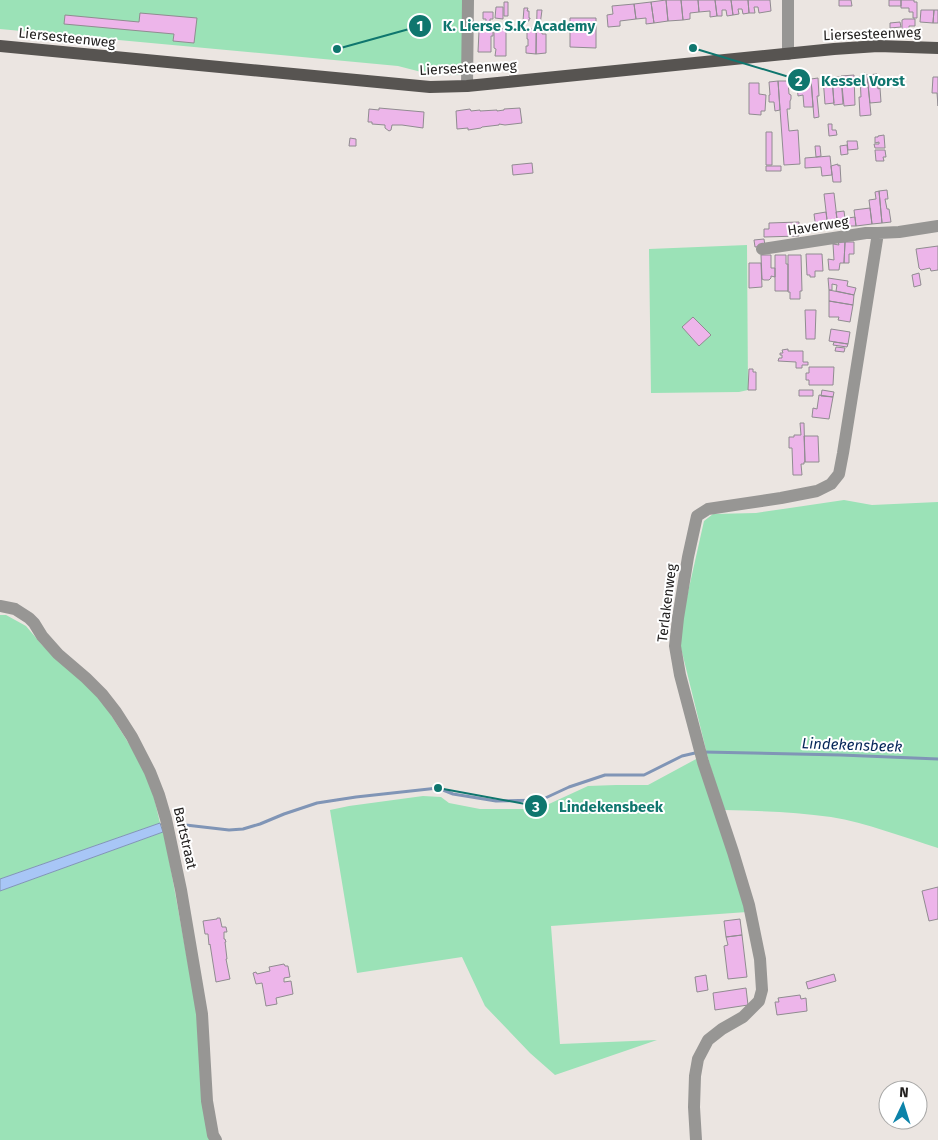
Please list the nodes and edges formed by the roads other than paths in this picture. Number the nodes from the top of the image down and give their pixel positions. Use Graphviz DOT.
graph roads {
  1 [pos="468,0"];
  2 [pos="788,0"];
  3 [pos="0,46"];
  4 [pos="938,48"];
  5 [pos="788,54"];
  6 [pos="467,86"];
  7 [pos="938,226"];
  8 [pos="878,233"];
  9 [pos="762,249"];
  10 [pos="0,606"];
  11 [pos="216,1140"];
  12 [pos="696,1140"];
  1 -- 6 [label="street"];
  2 -- 5 [label="street"];
  3 -- 6 [label="main road, Liersesteenweg"];
  4 -- 5 [label="main road, Liersesteenweg"];
  5 -- 6 [label="main road, Liersesteenweg"];
  7 -- 8 [label="street"];
  8 -- 9 [label="street, Haverweg"];
  8 -- 12 [label="street, Terlakenweg"];
  10 -- 11 [label="street, Bartstraat"];
}
